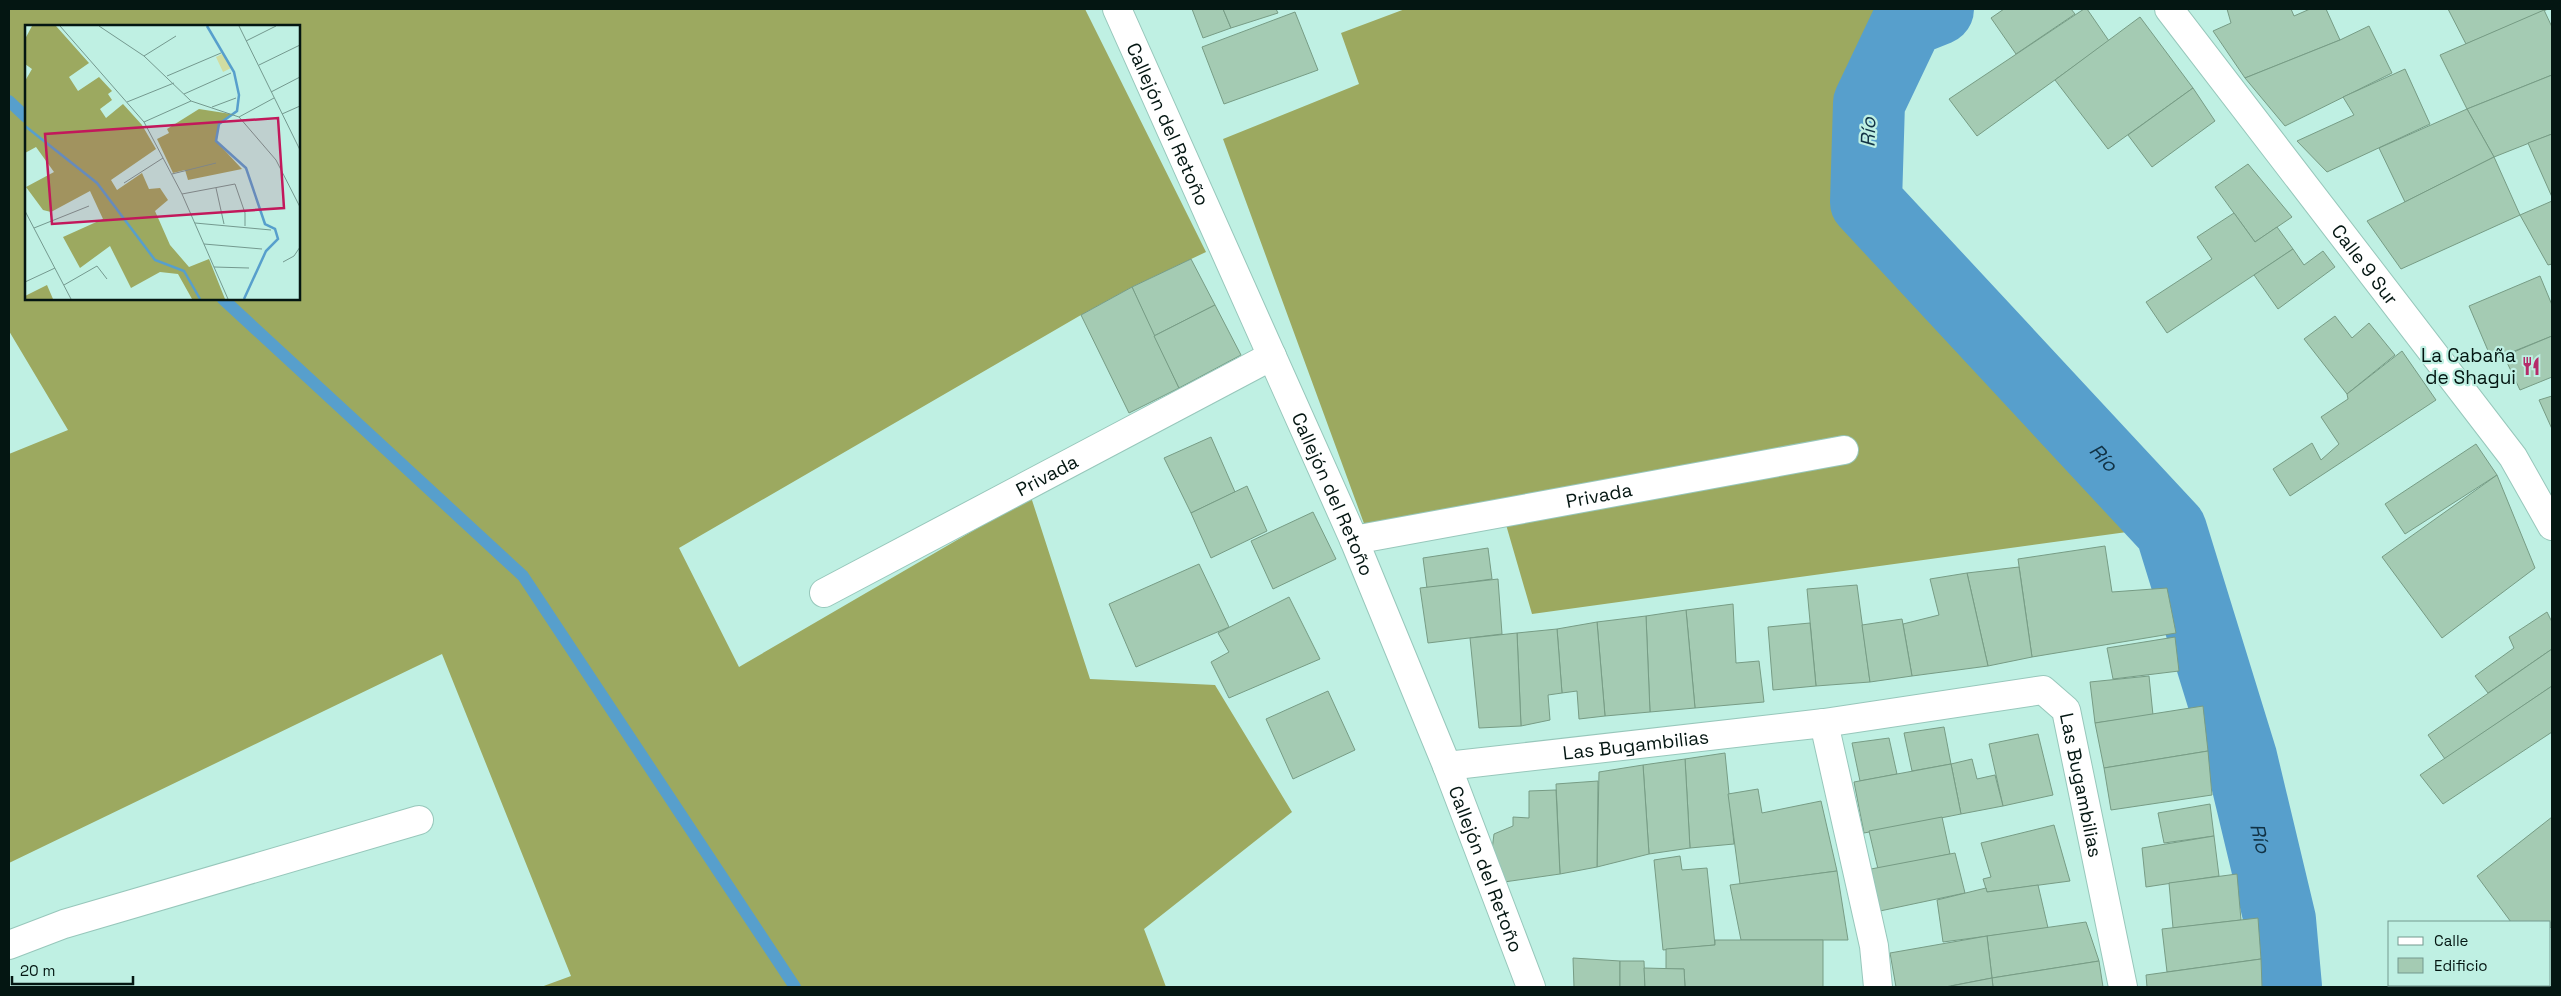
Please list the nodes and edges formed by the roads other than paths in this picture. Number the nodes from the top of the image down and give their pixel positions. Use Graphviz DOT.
graph roads {
  1 [pos="1117,9"];
  2 [pos="2169,9"];
  3 [pos="1272,356"];
  4 [pos="1844,450"];
  5 [pos="2552,526"];
  6 [pos="1354,540"];
  7 [pos="824,593"];
  8 [pos="1824,723"];
  9 [pos="1448,766"];
  10 [pos="419,820"];
  11 [pos="9,945"];
  12 [pos="1531,987"];
  13 [pos="1878,987"];
  14 [pos="2123,987"];
  1 -- 3 [label="street, Callejón del Retoño"];
  2 -- 5 [label="street, Calle 9 Sur"];
  3 -- 6 [label="street, Callejón del Retoño"];
  3 -- 7 [label="street, Privada"];
  4 -- 6 [label="street, Privada"];
  6 -- 9 [label="street, Callejón del Retoño"];
  8 -- 9 [label="street, Las Bugambilias"];
  8 -- 13 [label="street"];
  8 -- 14 [label="street, Las Bugambilias"];
  9 -- 12 [label="street, Callejón del Retoño"];
  10 -- 11 [label="street"];
}
